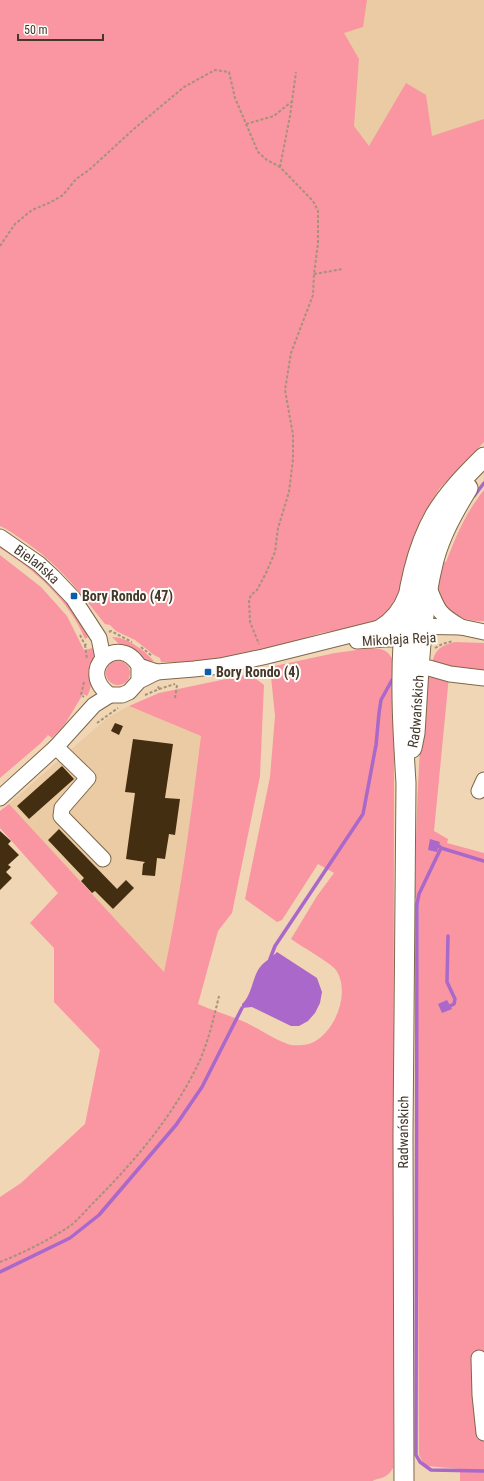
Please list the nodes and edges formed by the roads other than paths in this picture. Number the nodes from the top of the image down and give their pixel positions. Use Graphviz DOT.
graph roads {
  1 [pos="484,457"];
  2 [pos="484,470"];
  3 [pos="0,538"];
  4 [pos="420,586"];
  5 [pos="461,627"];
  6 [pos="379,628"];
  7 [pos="414,633"];
  8 [pos="484,633"];
  9 [pos="314,644"];
  10 [pos="109,655"];
  11 [pos="139,666"];
  12 [pos="429,668"];
  13 [pos="157,672"];
  14 [pos="484,678"];
  15 [pos="139,681"];
  16 [pos="105,691"];
  17 [pos="56,747"];
  18 [pos="0,798"];
  19 [pos="103,859"];
  20 [pos="479,1358"];
  21 [pos="484,1433"];
  22 [pos="404,1481"];
  1 -- 4 [label="main road"];
  2 -- 4 [label="main road"];
  3 -- 10 [label="street, Bielańska"];
  4 -- 5 [label="street"];
  4 -- 6 [label="street"];
  4 -- 7 [label="main road, Radwańskich"];
  5 -- 7 [label="street, Mikołaja Reja"];
  5 -- 8 [label="street, Mikołaja Reja"];
  6 -- 7 [label="street, Mikołaja Reja"];
  6 -- 9 [label="street, Mikołaja Reja"];
  7 -- 8 [label="street, Mikołaja Reja"];
  7 -- 9 [label="street, Mikołaja Reja"];
  7 -- 22 [label="main road, Radwańskich"];
  9 -- 13 [label="street, Mikołaja Reja"];
  10 -- 11 [label="street"];
  10 -- 16 [label="street"];
  11 -- 13 [label="street, Mikołaja Reja"];
  11 -- 15 [label="street"];
  12 -- 14 [label="street"];
  13 -- 15 [label="street"];
  15 -- 16 [label="street"];
  16 -- 17 [label="street"];
  17 -- 18 [label="street"];
  17 -- 19 [label="street"];
  20 -- 21 [label="street"];
}
